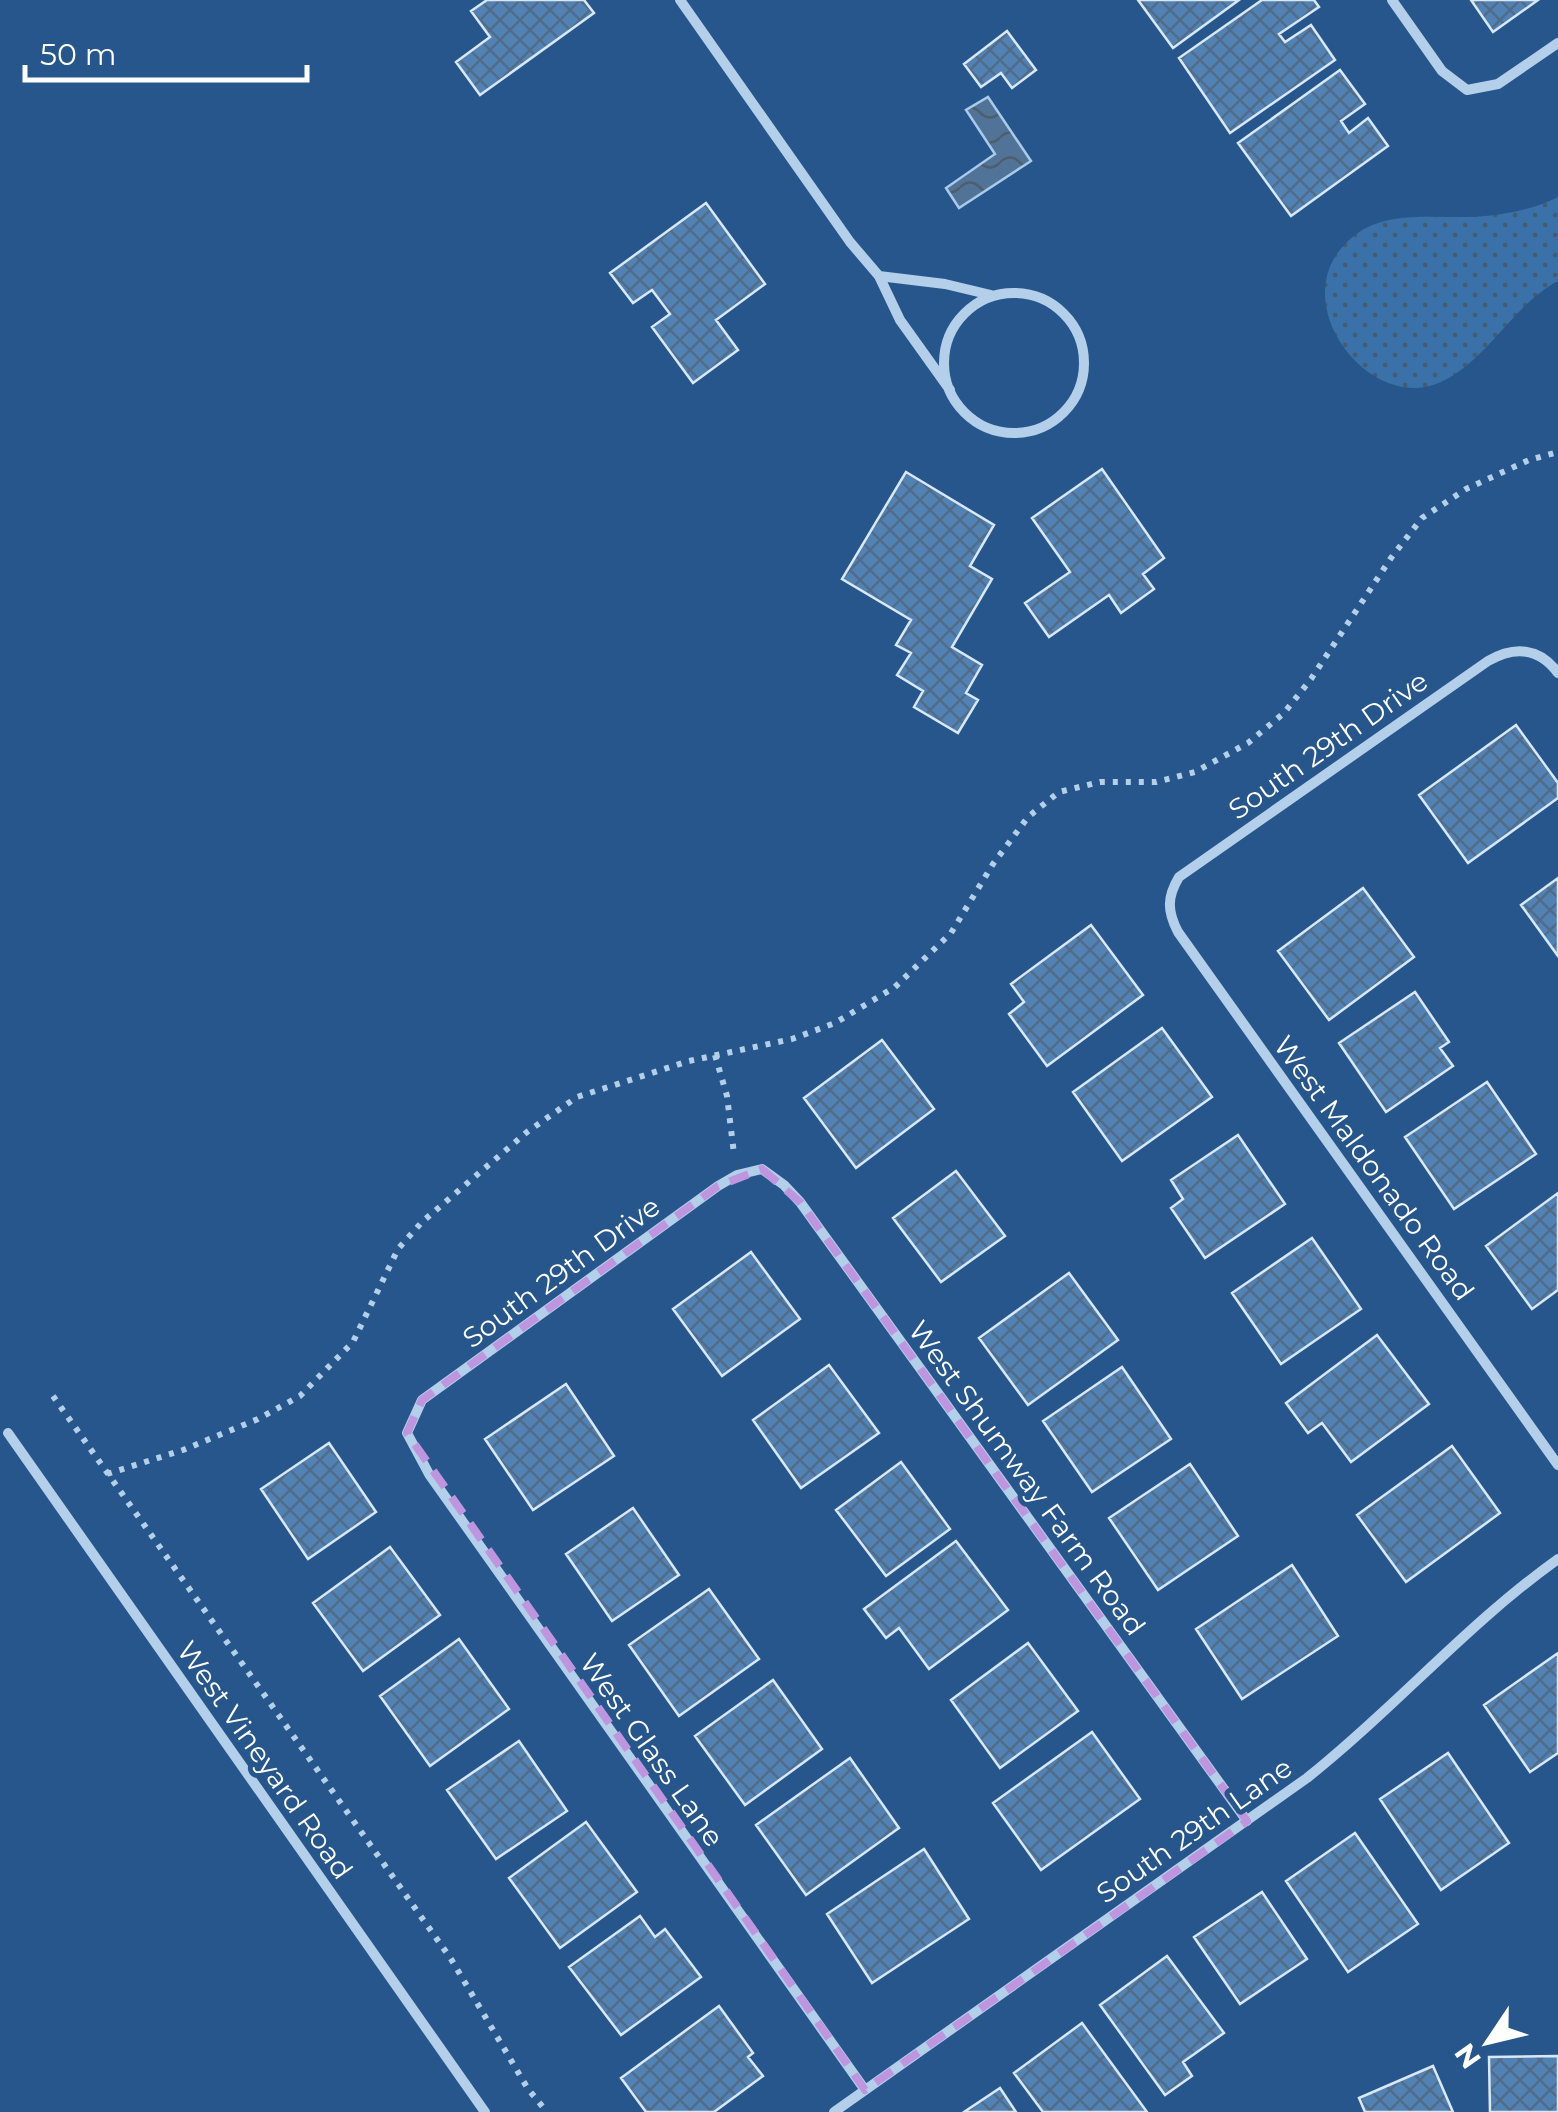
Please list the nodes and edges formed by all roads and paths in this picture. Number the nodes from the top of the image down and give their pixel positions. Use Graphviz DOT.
graph roads {
  1 [pos="680,0"];
  2 [pos="1392,0"];
  3 [pos="1558,42"];
  4 [pos="879,276"];
  5 [pos="994,296"];
  6 [pos="950,390"];
  7 [pos="1558,452"];
  8 [pos="1558,673"];
  9 [pos="1170,891"];
  10 [pos="715,1055"];
  11 [pos="762,1169"];
  12 [pos="737,1176"];
  13 [pos="53,1396"];
  14 [pos="8,1433"];
  15 [pos="407,1433"];
  16 [pos="1558,1464"];
  17 [pos="107,1474"];
  18 [pos="1558,1559"];
  19 [pos="1247,1821"];
  20 [pos="865,2090"];
  21 [pos="486,2112"];
  22 [pos="547,2112"];
  23 [pos="834,2112"];
  1 -- 4 [label="street"];
  2 -- 3 [label="street"];
  4 -- 5 [label="street"];
  4 -- 6 [label="street"];
  5 -- 6 [label="street"];
  5 -- 6 [label="street"];
  7 -- 10 [label="path"];
  8 -- 9 [label="street, South 29th Drive"];
  9 -- 16 [label="street, West Maldonado Road"];
  10 -- 12 [label="path"];
  10 -- 17 [label="path"];
  11 -- 12 [label="street, South 29th Drive"];
  11 -- 19 [label="street, West Shumway Farm Road"];
  12 -- 15 [label="street, South 29th Drive"];
  13 -- 17 [label="path"];
  14 -- 21 [label="street, West Vineyard Road"];
  15 -- 20 [label="street, West Glass Lane"];
  17 -- 22 [label="path"];
  18 -- 19 [label="street, South 29th Lane"];
  19 -- 20 [label="street, South 29th Lane"];
  20 -- 23 [label="street, South 29th Lane"];
}
